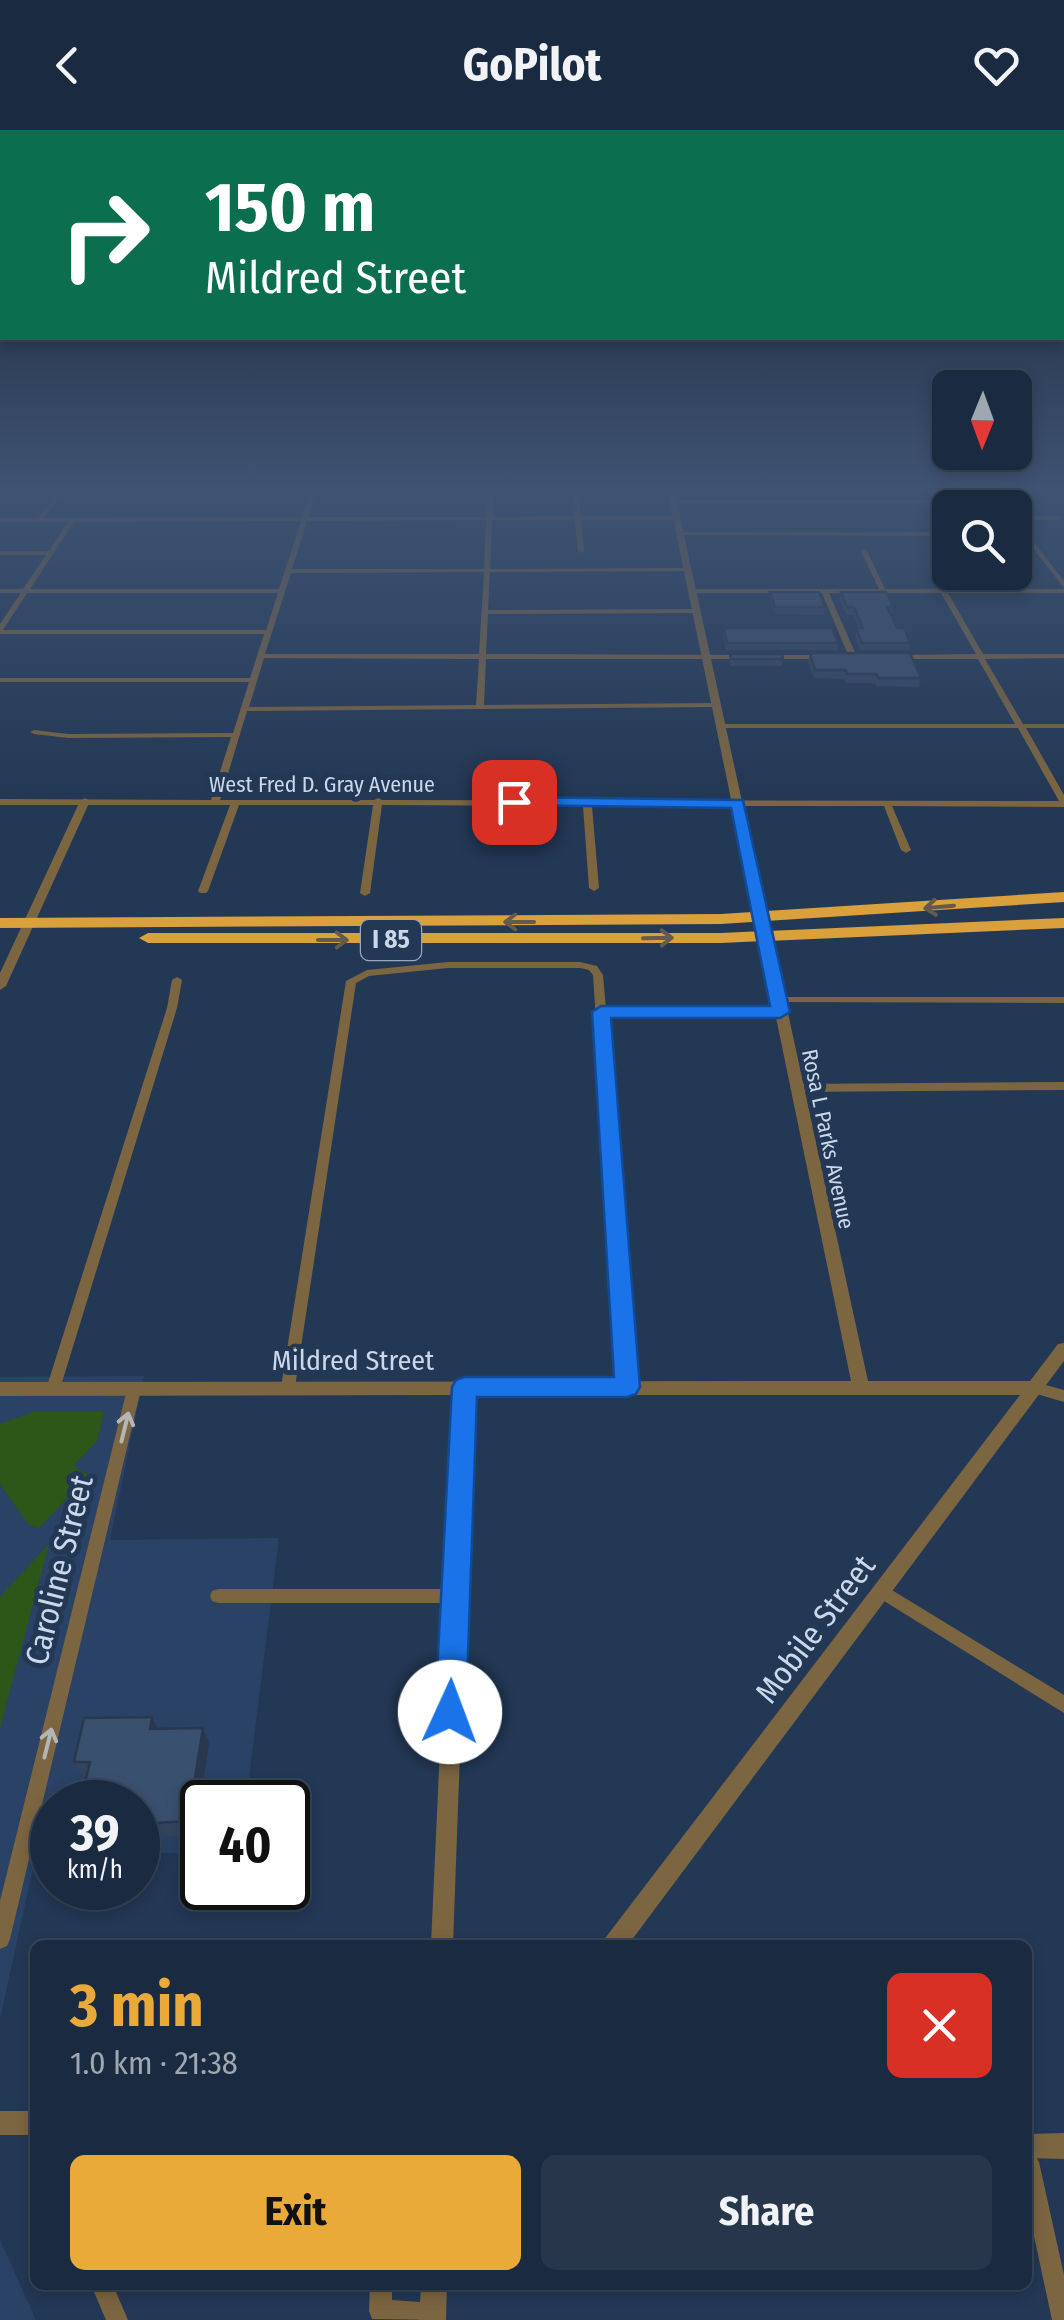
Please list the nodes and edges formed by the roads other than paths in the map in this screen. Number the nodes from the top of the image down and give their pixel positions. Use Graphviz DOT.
graph roads {
  1 [pos="26,591"];
  2 [pos="281,591"];
  3 [pos="487,591"];
  4 [pos="693,591"];
  5 [pos="825,591"];
  6 [pos="943,591"];
  7 [pos="697,611"];
  8 [pos="486,612"];
  9 [pos="0,630"];
  10 [pos="268,632"];
  11 [pos="260,656"];
  12 [pos="482,656"];
  13 [pos="707,656"];
  14 [pos="1064,656"];
  15 [pos="853,657"];
  16 [pos="871,657"];
  17 [pos="890,657"];
  18 [pos="982,657"];
  19 [pos="0,680"];
  20 [pos="253,680"];
  21 [pos="717,706"];
  22 [pos="480,707"];
  23 [pos="244,709"];
  24 [pos="722,726"];
  25 [pos="1021,726"];
  26 [pos="1064,726"];
  27 [pos="34,732"];
  28 [pos="236,735"];
  29 [pos="215,801"];
  30 [pos="236,801"];
  31 [pos="0,802"];
  32 [pos="85,802"];
  33 [pos="378,802"];
  34 [pos="587,802"];
  35 [pos="1064,803"];
  36 [pos="738,804"];
  37 [pos="887,804"];
  38 [pos="906,850"];
  39 [pos="594,888"];
  40 [pos="204,891"];
  41 [pos="365,893"];
  42 [pos="1064,894"];
  43 [pos="0,923"];
  44 [pos="1064,923"];
  45 [pos="721,928"];
  46 [pos="944,929"];
  47 [pos="65,930"];
  48 [pos="1064,932"];
  49 [pos="0,938"];
  50 [pos="177,980"];
  51 [pos="1,981"];
  52 [pos="1064,1000"];
  53 [pos="780,1006"];
  54 [pos="601,1012"];
  55 [pos="1064,1086"];
  56 [pos="796,1088"];
  57 [pos="1064,1348"];
  58 [pos="860,1385"];
  59 [pos="288,1387"];
  60 [pos="464,1387"];
  61 [pos="627,1387"];
  62 [pos="1034,1388"];
  63 [pos="0,1389"];
  64 [pos="53,1389"];
  65 [pos="134,1389"];
  66 [pos="1064,1396"];
  67 [pos="882,1591"];
  68 [pos="218,1596"];
  69 [pos="454,1596"];
  70 [pos="1064,1706"];
  71 [pos="0,1939"];
  72 [pos="442,1940"];
  73 [pos="618,1940"];
  74 [pos="0,2122"];
  75 [pos="30,2122"];
  76 [pos="1032,2146"];
  77 [pos="1064,2146"];
  78 [pos="1032,2180"];
  79 [pos="104,2290"];
  80 [pos="381,2290"];
  81 [pos="434,2290"];
  82 [pos="375,2315"];
  83 [pos="433,2317"];
  84 [pos="117,2320"];
  85 [pos="1064,2320"];
  1 -- 9 [label="street"];
  2 -- 10 [label="street"];
  3 -- 8 [label="street"];
  4 -- 7 [label="street, Rosa L Parks Avenue"];
  5 -- 15 [label="street"];
  6 -- 18 [label="street"];
  7 -- 8 [label="street"];
  7 -- 13 [label="street, Rosa L Parks Avenue"];
  8 -- 12 [label="street"];
  9 -- 10 [label="street"];
  10 -- 11 [label="street"];
  11 -- 12 [label="street"];
  11 -- 20 [label="street"];
  12 -- 13 [label="street"];
  12 -- 22 [label="street"];
  13 -- 15 [label="street"];
  13 -- 21 [label="street, Rosa L Parks Avenue"];
  14 -- 18 [label="street"];
  15 -- 16 [label="street"];
  17 -- 18 [label="street"];
  18 -- 25 [label="street"];
  19 -- 20 [label="street"];
  20 -- 23 [label="street"];
  21 -- 22 [label="street"];
  21 -- 24 [label="street, Rosa L Parks Avenue"];
  22 -- 23 [label="street"];
  23 -- 28 [label="street"];
  24 -- 25 [label="street"];
  24 -- 36 [label="street, Rosa L Parks Avenue"];
  25 -- 26 [label="street"];
  25 -- 35 [label="street"];
  27 -- 28 [label="street"];
  28 -- 29 [label="street"];
  29 -- 30 [label="street, West Fred D. Gray Avenue"];
  29 -- 32 [label="street, West Fred D. Gray Avenue"];
  30 -- 33 [label="street, West Fred D. Gray Avenue"];
  30 -- 40 [label="street"];
  31 -- 32 [label="street, West Fred D. Gray Avenue"];
  32 -- 51 [label="street"];
  33 -- 34 [label="street, West Fred D. Gray Avenue"];
  33 -- 41 [label="street"];
  34 -- 36 [label="street, West Fred D. Gray Avenue"];
  34 -- 39 [label="street"];
  35 -- 37 [label="street, West Fred D. Gray Avenue"];
  36 -- 37 [label="street, West Fred D. Gray Avenue"];
  36 -- 53 [label="street, Rosa L Parks Avenue"];
  37 -- 38 [label="street"];
  42 -- 45 [label="highway, I 85, one-way"];
  43 -- 47 [label="highway, I 85"];
  44 -- 46 [label="highway, I 85"];
  45 -- 46 [label="highway, I 85"];
  45 -- 47 [label="highway, I 85"];
  46 -- 48 [label="highway"];
  47 -- 49 [label="highway, I 85"];
  50 -- 64 [label="street"];
  52 -- 53 [label="street"];
  53 -- 54 [label="street"];
  53 -- 56 [label="street, Rosa L Parks Avenue"];
  54 -- 59 [label="street"];
  54 -- 61 [label="street"];
  55 -- 56 [label="street"];
  56 -- 58 [label="street, Rosa L Parks Avenue"];
  57 -- 62 [label="street, Mobile Street"];
  58 -- 61 [label="street, Mildred Street"];
  58 -- 62 [label="street, Mildred Street"];
  59 -- 60 [label="street, Mildred Street"];
  59 -- 65 [label="street, Mildred Street"];
  60 -- 61 [label="street, Mildred Street"];
  60 -- 69 [label="street"];
  62 -- 66 [label="street, Mildred Street"];
  62 -- 67 [label="street, Mobile Street"];
  63 -- 64 [label="street, Mildred Street"];
  64 -- 65 [label="street, Mildred Street"];
  71 -- 65 [label="street, Caroline Street, one-way"];
  67 -- 70 [label="street"];
  67 -- 73 [label="street, Mobile Street"];
  68 -- 69 [label="street"];
  69 -- 72 [label="street"];
  74 -- 75 [label="street"];
  76 -- 77 [label="street"];
  78 -- 85 [label="street"];
  79 -- 84 [label="street"];
  80 -- 82 [label="street"];
  81 -- 83 [label="street"];
  82 -- 83 [label="street"];
}
